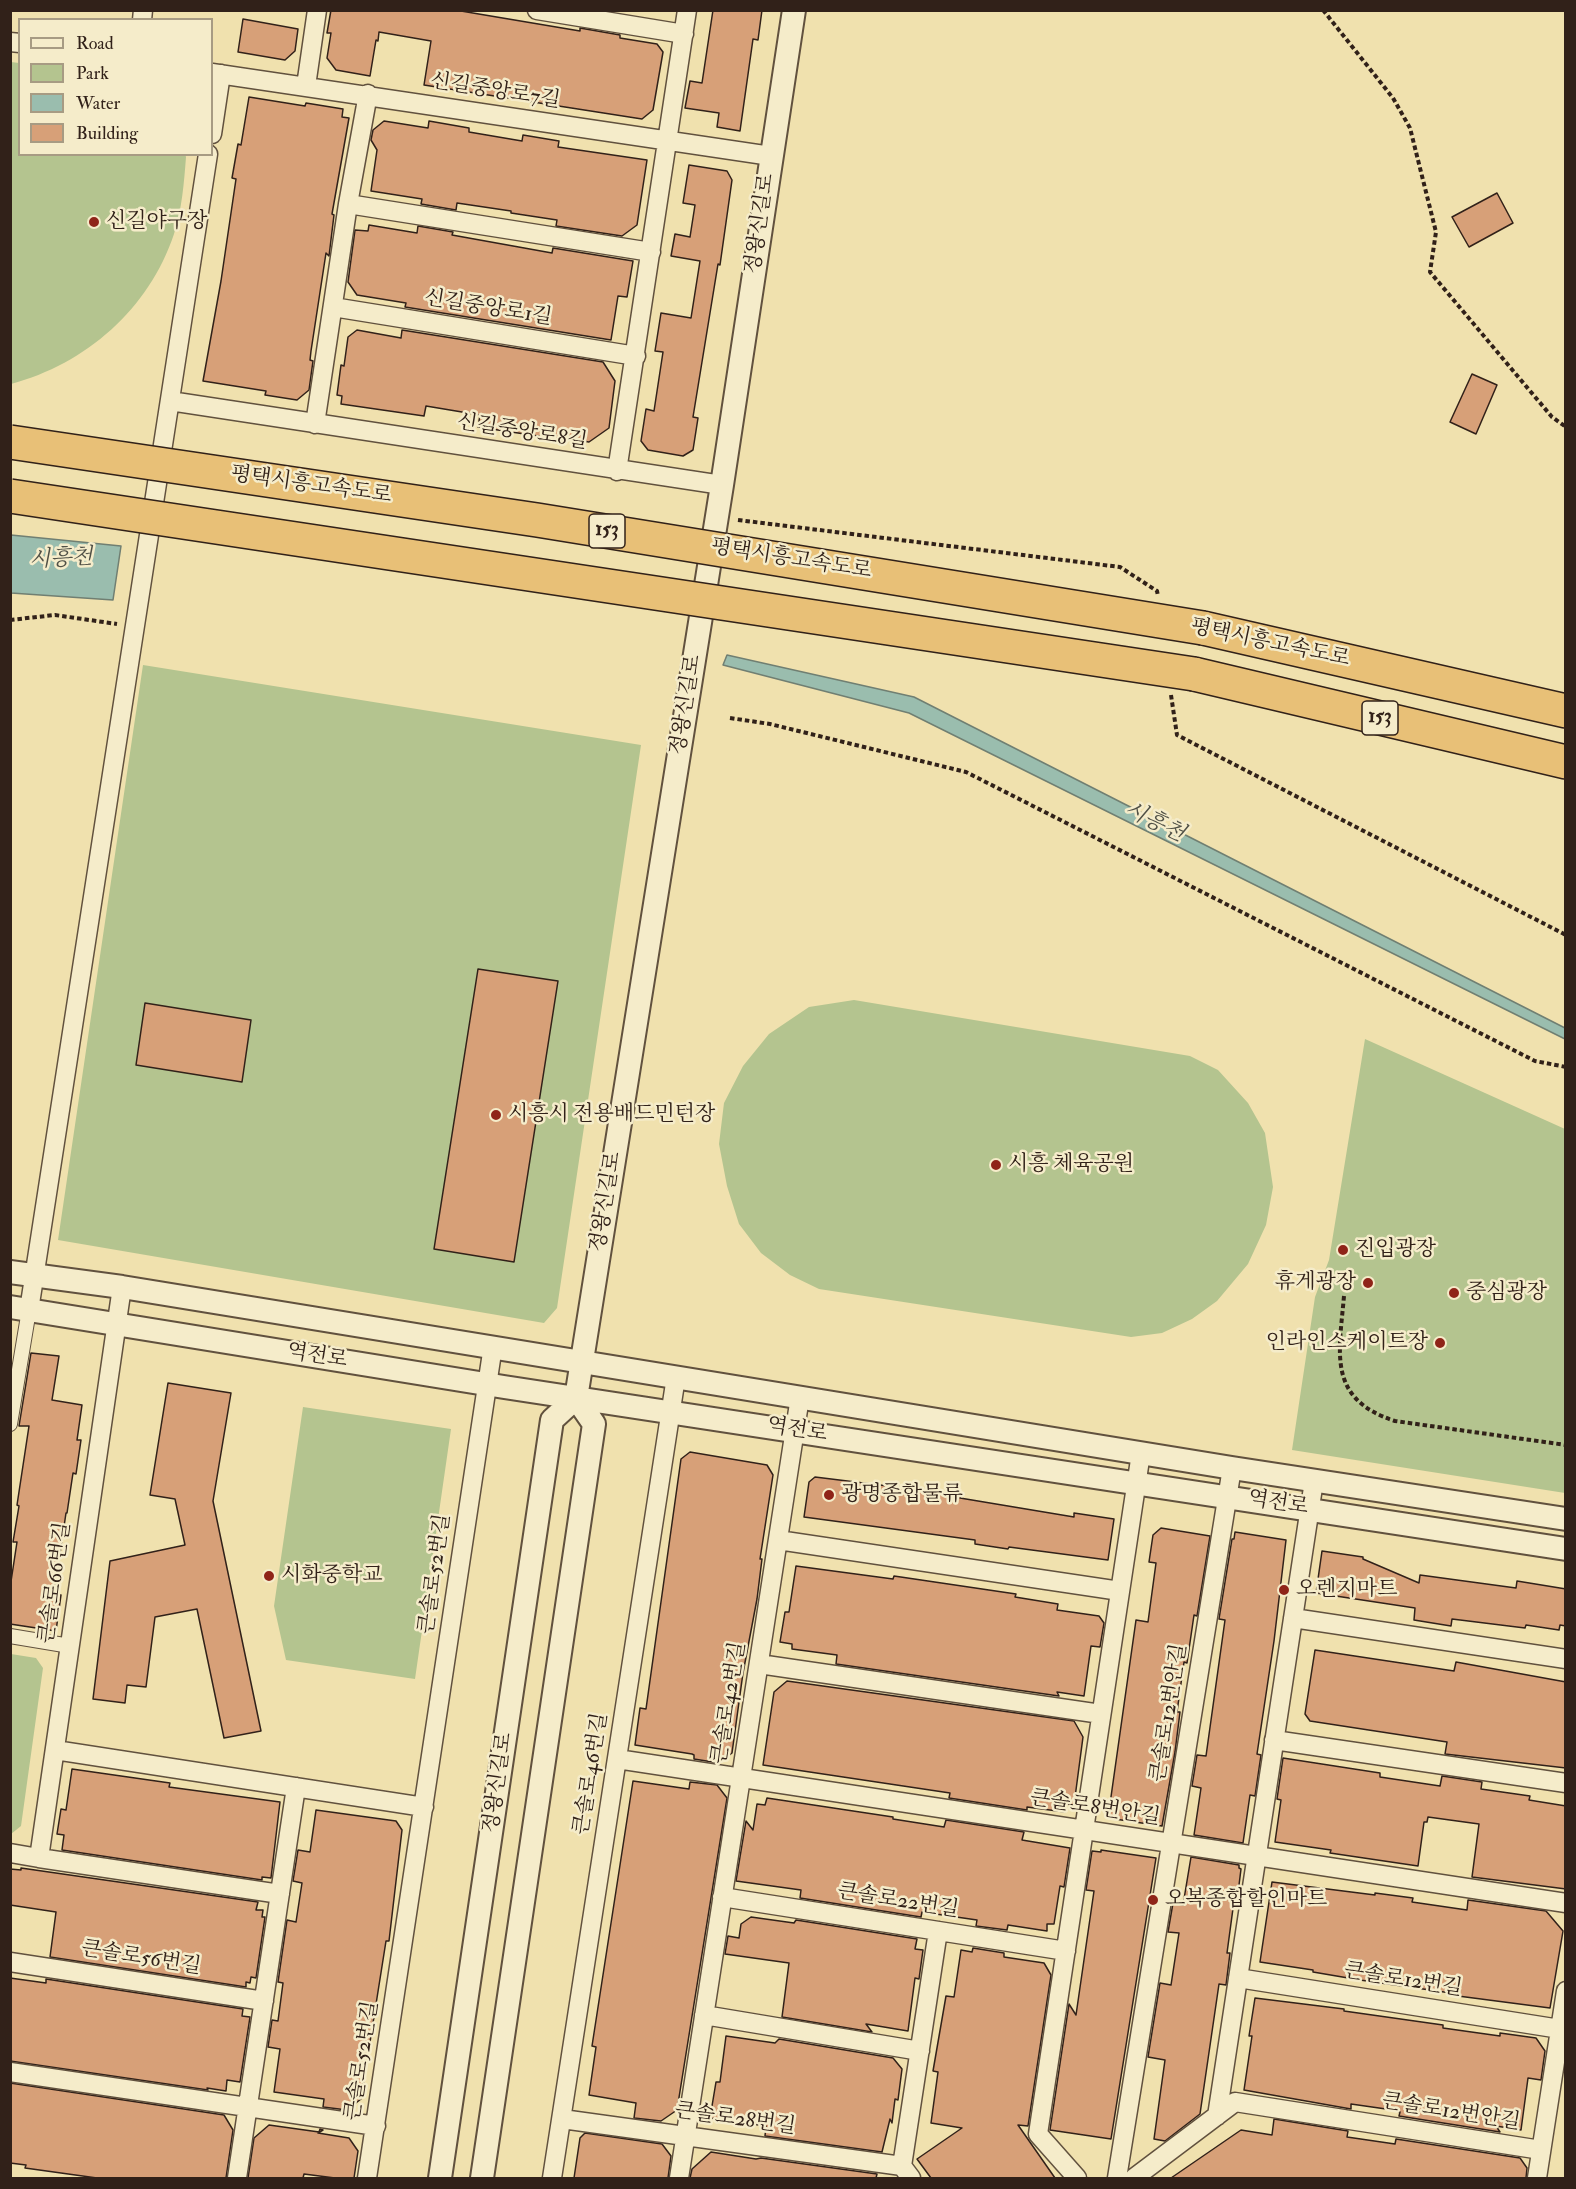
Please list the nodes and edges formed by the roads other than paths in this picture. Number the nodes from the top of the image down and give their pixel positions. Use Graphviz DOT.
graph roads {
  1 [pos="317,10"];
  2 [pos="537,10"];
  3 [pos="687,10"];
  4 [pos="794,10"];
  5 [pos="684,34"];
  6 [pos="216,73"];
  7 [pos="306,86"];
  8 [pos="368,94"];
  9 [pos="213,119"];
  10 [pos="668,141"];
  11 [pos="208,156"];
  12 [pos="771,156"];
  13 [pos="348,204"];
  14 [pos="651,252"];
  15 [pos="333,307"];
  16 [pos="636,356"];
  17 [pos="170,401"];
  18 [pos="315,424"];
  19 [pos="10,442"];
  20 [pos="617,471"];
  21 [pos="722,485"];
  22 [pos="10,496"];
  23 [pos="1566,711"];
  24 [pos="1566,762"];
  25 [pos="10,1272"];
  26 [pos="35,1276"];
  27 [pos="122,1287"];
  28 [pos="20,1309"];
  29 [pos="117,1325"];
  30 [pos="493,1346"];
  31 [pos="582,1361"];
  32 [pos="676,1377"];
  33 [pos="487,1384"];
  34 [pos="800,1397"];
  35 [pos="576,1398"];
  36 [pos="670,1412"];
  37 [pos="10,1424"];
  38 [pos="794,1431"];
  39 [pos="1141,1453"];
  40 [pos="1232,1468"];
  41 [pos="1314,1480"];
  42 [pos="1136,1483"];
  43 [pos="1227,1496"];
  44 [pos="1310,1509"];
  45 [pos="1566,1519"];
  46 [pos="778,1540"];
  47 [pos="1566,1549"];
  48 [pos="1120,1591"];
  49 [pos="1293,1618"];
  50 [pos="10,1636"];
  51 [pos="70,1646"];
  52 [pos="1566,1659"];
  53 [pos="759,1664"];
  54 [pos="1101,1714"];
  55 [pos="1274,1740"];
  56 [pos="55,1750"];
  57 [pos="617,1759"];
  58 [pos="741,1778"];
  59 [pos="1566,1783"];
  60 [pos="296,1787"];
  61 [pos="424,1807"];
  62 [pos="1084,1830"];
  63 [pos="1172,1844"];
  64 [pos="10,1853"];
  65 [pos="1257,1856"];
  66 [pos="39,1858"];
  67 [pos="280,1893"];
  68 [pos="722,1897"];
  69 [pos="1566,1903"];
  70 [pos="938,1931"];
  71 [pos="1066,1951"];
  72 [pos="10,1962"];
  73 [pos="1238,1978"];
  74 [pos="1566,1991"];
  75 [pos="264,2001"];
  76 [pos="704,2015"];
  77 [pos="1560,2029"];
  78 [pos="920,2051"];
  79 [pos="10,2072"];
  80 [pos="248,2108"];
  81 [pos="1217,2116"];
  82 [pos="562,2119"];
  83 [pos="375,2127"];
  84 [pos="686,2136"];
  85 [pos="1541,2150"];
  86 [pos="907,2172"];
  87 [pos="237,2178"];
  88 [pos="367,2178"];
  89 [pos="440,2178"];
  90 [pos="482,2178"];
  91 [pos="552,2178"];
  92 [pos="679,2178"];
  93 [pos="1077,2178"];
  94 [pos="1117,2178"];
  95 [pos="1134,2178"];
  96 [pos="1537,2178"];
  1 -- 7 [label="street"];
  2 -- 5 [label="street"];
  3 -- 5 [label="street"];
  4 -- 12 [label="street, 정왕신길로"];
  5 -- 10 [label="street"];
  6 -- 7 [label="street, 신길중앙로7길"];
  6 -- 9 [label="street"];
  7 -- 8 [label="street, 신길중앙로7길"];
  8 -- 10 [label="street, 신길중앙로7길"];
  8 -- 13 [label="street"];
  10 -- 12 [label="street, 신길중앙로7길"];
  10 -- 14 [label="street"];
  11 -- 17 [label="street"];
  12 -- 21 [label="street, 정왕신길로"];
  13 -- 14 [label="street"];
  13 -- 15 [label="street"];
  14 -- 16 [label="street"];
  15 -- 16 [label="street, 신길중앙로1길"];
  15 -- 18 [label="street"];
  16 -- 20 [label="street"];
  17 -- 18 [label="street, 신길중앙로8길"];
  17 -- 26 [label="street"];
  18 -- 20 [label="street, 신길중앙로8길"];
  19 -- 23 [label="highway, 평택시흥고속도로 / 153, bridge"];
  20 -- 21 [label="street, 신길중앙로8길"];
  21 -- 31 [label="street, 정왕신길로"];
  22 -- 24 [label="highway, 153, bridge"];
  25 -- 26 [label="street, 역전로"];
  26 -- 27 [label="street, 역전로"];
  26 -- 28 [label="street"];
  27 -- 29 [label="street, 큰솔로66번길"];
  27 -- 30 [label="street, 역전로"];
  28 -- 29 [label="street, 역전로"];
  28 -- 37 [label="street"];
  29 -- 33 [label="street, 역전로"];
  29 -- 51 [label="street, 큰솔로66번길"];
  30 -- 31 [label="street, 역전로"];
  30 -- 33 [label="street, 큰솔로52번길"];
  31 -- 32 [label="street, 역전로"];
  31 -- 35 [label="street, 정왕신길로"];
  32 -- 34 [label="street, 역전로"];
  32 -- 36 [label="street, 큰솔로46번길"];
  33 -- 35 [label="street, 역전로"];
  33 -- 61 [label="street, 큰솔로52번길"];
  34 -- 38 [label="street, 큰솔로42번길"];
  34 -- 39 [label="street, 역전로"];
  35 -- 36 [label="street, 역전로"];
  35 -- 89 [label="street, 정왕신길로"];
  35 -- 90 [label="street, 정왕신길로"];
  36 -- 38 [label="street, 역전로"];
  36 -- 57 [label="street, 큰솔로46번길"];
  38 -- 42 [label="street, 역전로"];
  38 -- 46 [label="street, 큰솔로42번길"];
  39 -- 40 [label="street, 역전로"];
  39 -- 42 [label="street"];
  40 -- 41 [label="street, 역전로"];
  40 -- 43 [label="street, 큰솔로12번안길"];
  41 -- 44 [label="street"];
  41 -- 45 [label="street, 역전로"];
  42 -- 43 [label="street, 역전로"];
  42 -- 48 [label="street"];
  43 -- 44 [label="street, 역전로"];
  43 -- 63 [label="street, 큰솔로12번안길"];
  44 -- 47 [label="street, 역전로"];
  44 -- 49 [label="street"];
  46 -- 48 [label="street"];
  46 -- 53 [label="street, 큰솔로42번길"];
  48 -- 54 [label="street"];
  49 -- 52 [label="street"];
  49 -- 55 [label="street"];
  50 -- 51 [label="street"];
  51 -- 56 [label="street, 큰솔로66번길"];
  53 -- 54 [label="street"];
  53 -- 58 [label="street, 큰솔로42번길"];
  54 -- 62 [label="street"];
  55 -- 59 [label="street"];
  55 -- 65 [label="street"];
  56 -- 60 [label="street"];
  56 -- 66 [label="street, 큰솔로66번길"];
  57 -- 58 [label="street, 큰솔로8번안길"];
  57 -- 82 [label="street, 큰솔로46번길"];
  58 -- 62 [label="street, 큰솔로8번안길"];
  58 -- 68 [label="street, 큰솔로42번길"];
  60 -- 61 [label="street"];
  60 -- 67 [label="street"];
  61 -- 83 [label="street, 큰솔로52번길"];
  62 -- 63 [label="street, 큰솔로8번안길"];
  62 -- 71 [label="street"];
  63 -- 65 [label="street, 큰솔로8번안길"];
  63 -- 94 [label="street, 큰솔로12번안길"];
  64 -- 66 [label="street"];
  65 -- 69 [label="street, 큰솔로8번안길"];
  65 -- 73 [label="street"];
  66 -- 67 [label="street"];
  67 -- 75 [label="street"];
  68 -- 70 [label="street, 큰솔로22번길"];
  68 -- 76 [label="street, 큰솔로42번길"];
  70 -- 71 [label="street, 큰솔로22번길"];
  70 -- 78 [label="street, 큰솔로28번길"];
  71 -- 93 [label="street"];
  72 -- 75 [label="street, 큰솔로56번길"];
  73 -- 77 [label="street, 큰솔로12번길"];
  73 -- 81 [label="street"];
  74 -- 77 [label="street"];
  75 -- 80 [label="street"];
  76 -- 78 [label="street"];
  76 -- 84 [label="street, 큰솔로42번길"];
  77 -- 85 [label="street"];
  78 -- 86 [label="street, 큰솔로28번길"];
  79 -- 80 [label="street"];
  80 -- 83 [label="street"];
  80 -- 87 [label="street"];
  81 -- 85 [label="street, 큰솔로12번안길"];
  81 -- 95 [label="street, 큰솔로12번안길"];
  82 -- 84 [label="street, 큰솔로28번길"];
  82 -- 91 [label="street, 큰솔로46번길"];
  83 -- 88 [label="street, 큰솔로52번길"];
  84 -- 86 [label="street, 큰솔로28번길"];
  84 -- 92 [label="street, 큰솔로42번길"];
  85 -- 96 [label="street"];
}
